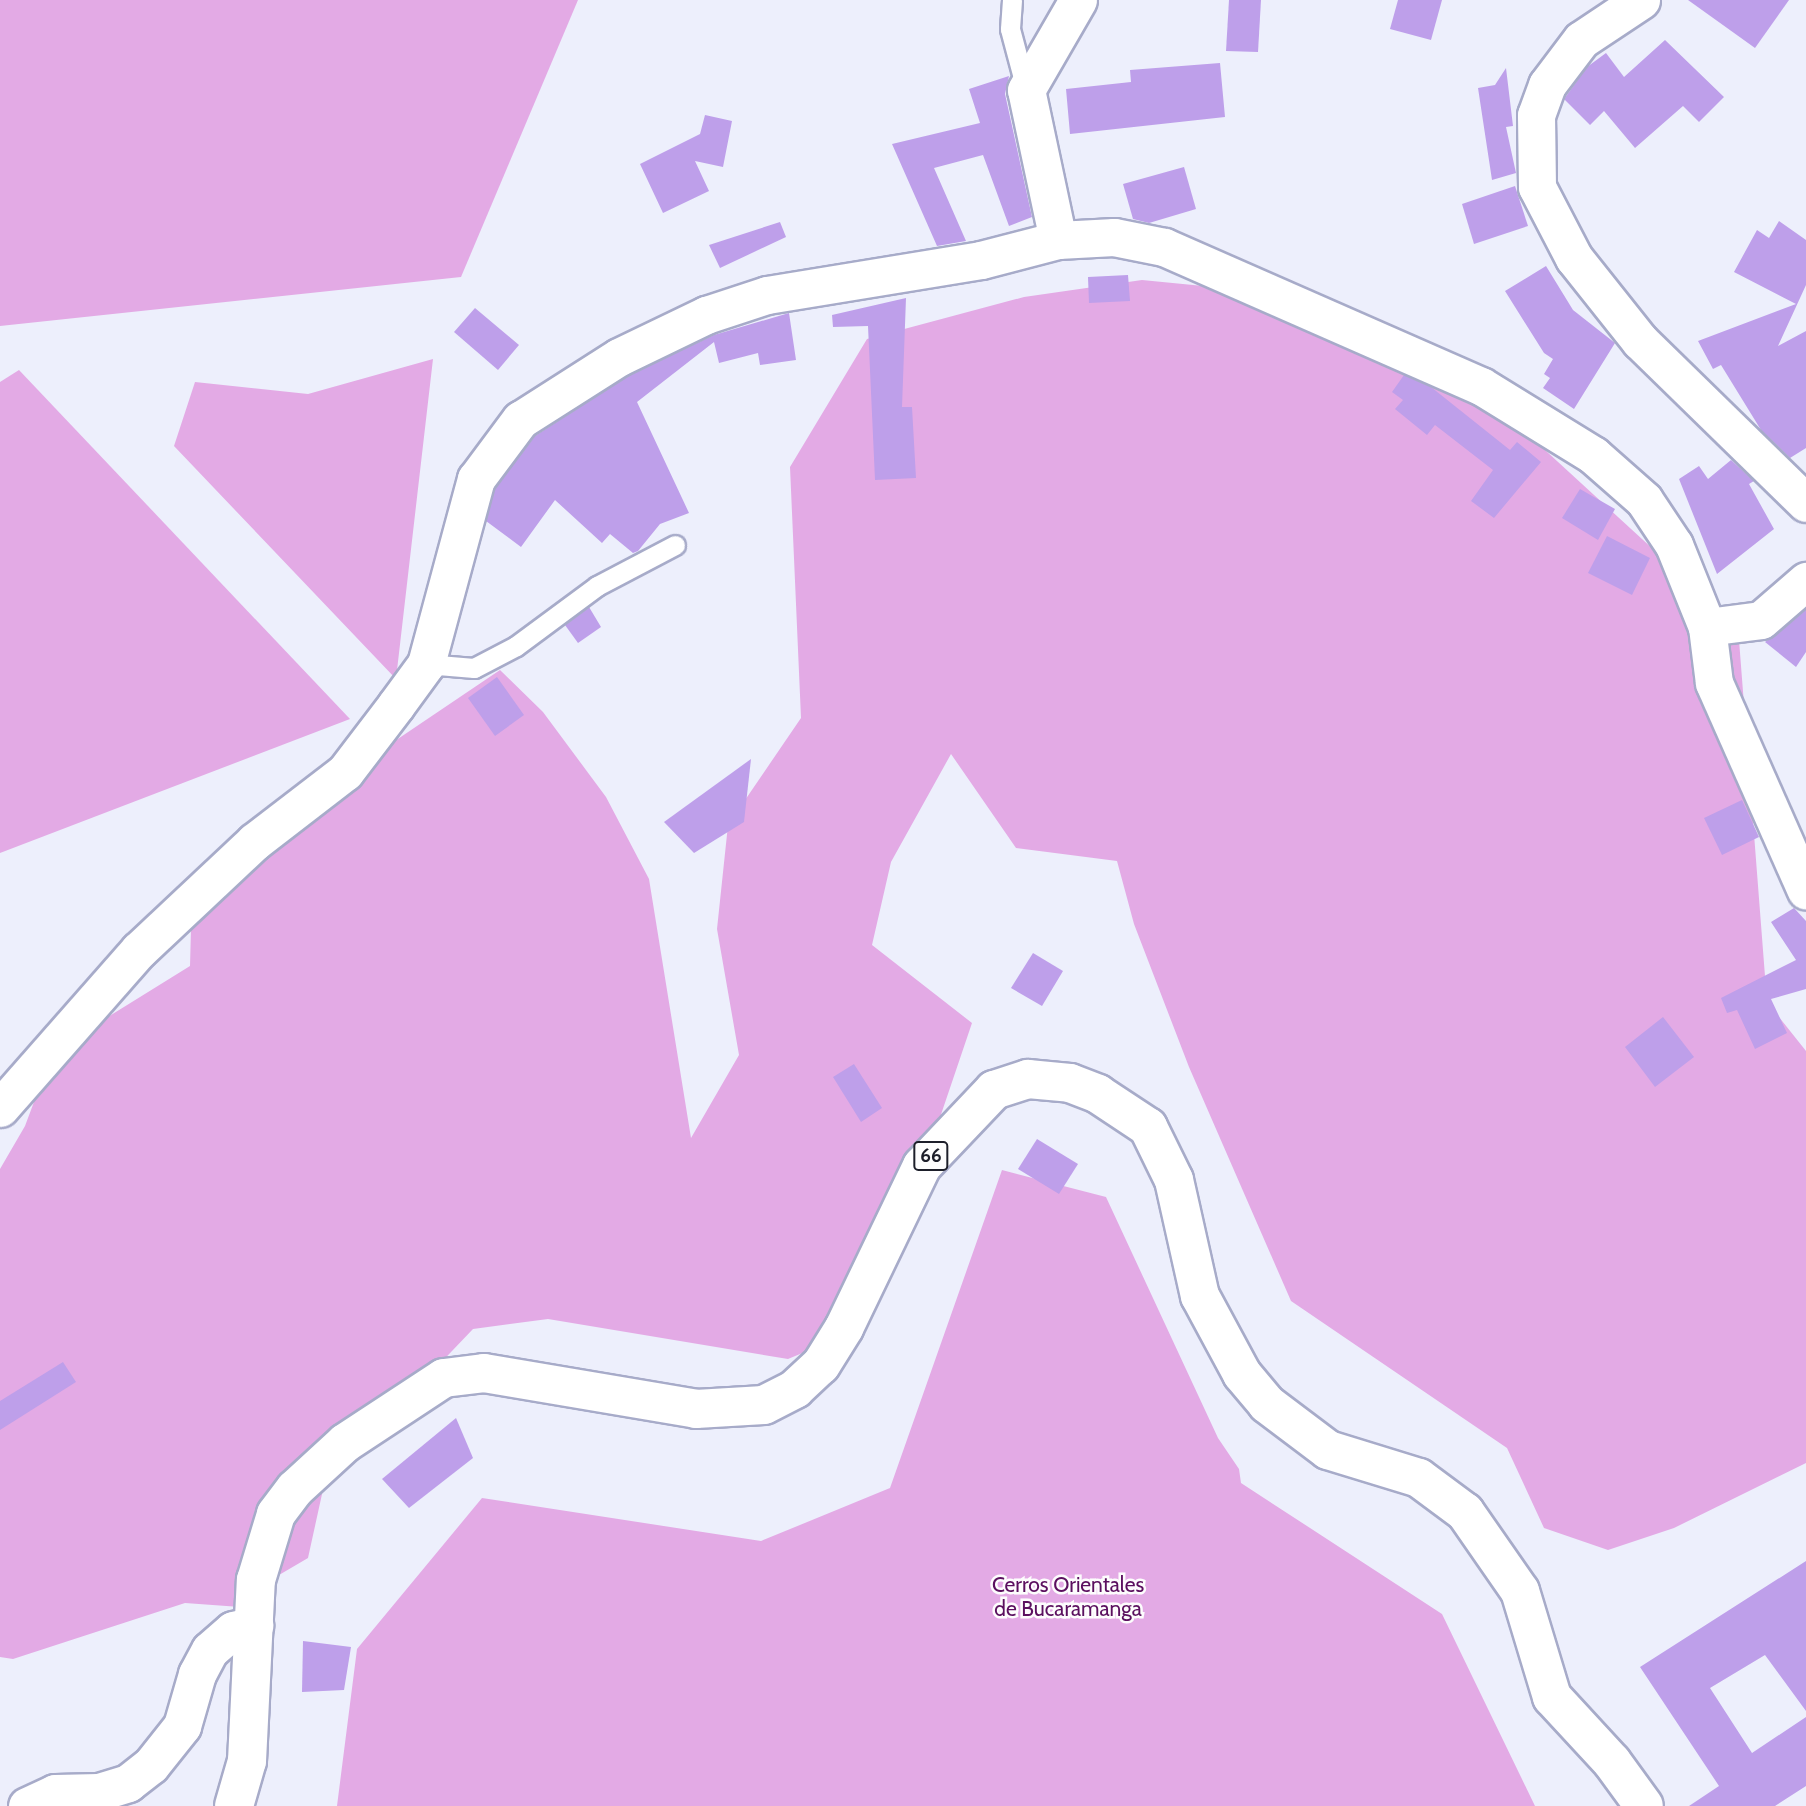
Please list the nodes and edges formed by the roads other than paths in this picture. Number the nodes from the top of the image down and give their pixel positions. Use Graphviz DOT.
graph roads {
  1 [pos="1012,0"];
  2 [pos="1078,0"];
  3 [pos="1620,7"];
  4 [pos="1026,90"];
  5 [pos="1058,240"];
  6 [pos="1806,503"];
  7 [pos="675,545"];
  8 [pos="1806,581"];
  9 [pos="1707,627"];
  10 [pos="426,664"];
  11 [pos="1806,891"];
  12 [pos="0,1108"];
  13 [pos="254,1625"];
  14 [pos="27,1806"];
  15 [pos="234,1806"];
  16 [pos="1644,1806"];
  1 -- 4 [label="lane"];
  2 -- 4 [label="street"];
  3 -- 6 [label="street"];
  4 -- 5 [label="street"];
  5 -- 9 [label="street"];
  5 -- 10 [label="street"];
  7 -- 10 [label="lane"];
  8 -- 9 [label="street"];
  9 -- 11 [label="street"];
  10 -- 12 [label="street"];
  13 -- 14 [label="street"];
  13 -- 15 [label="highway, 66"];
  13 -- 16 [label="highway, 66"];
}
